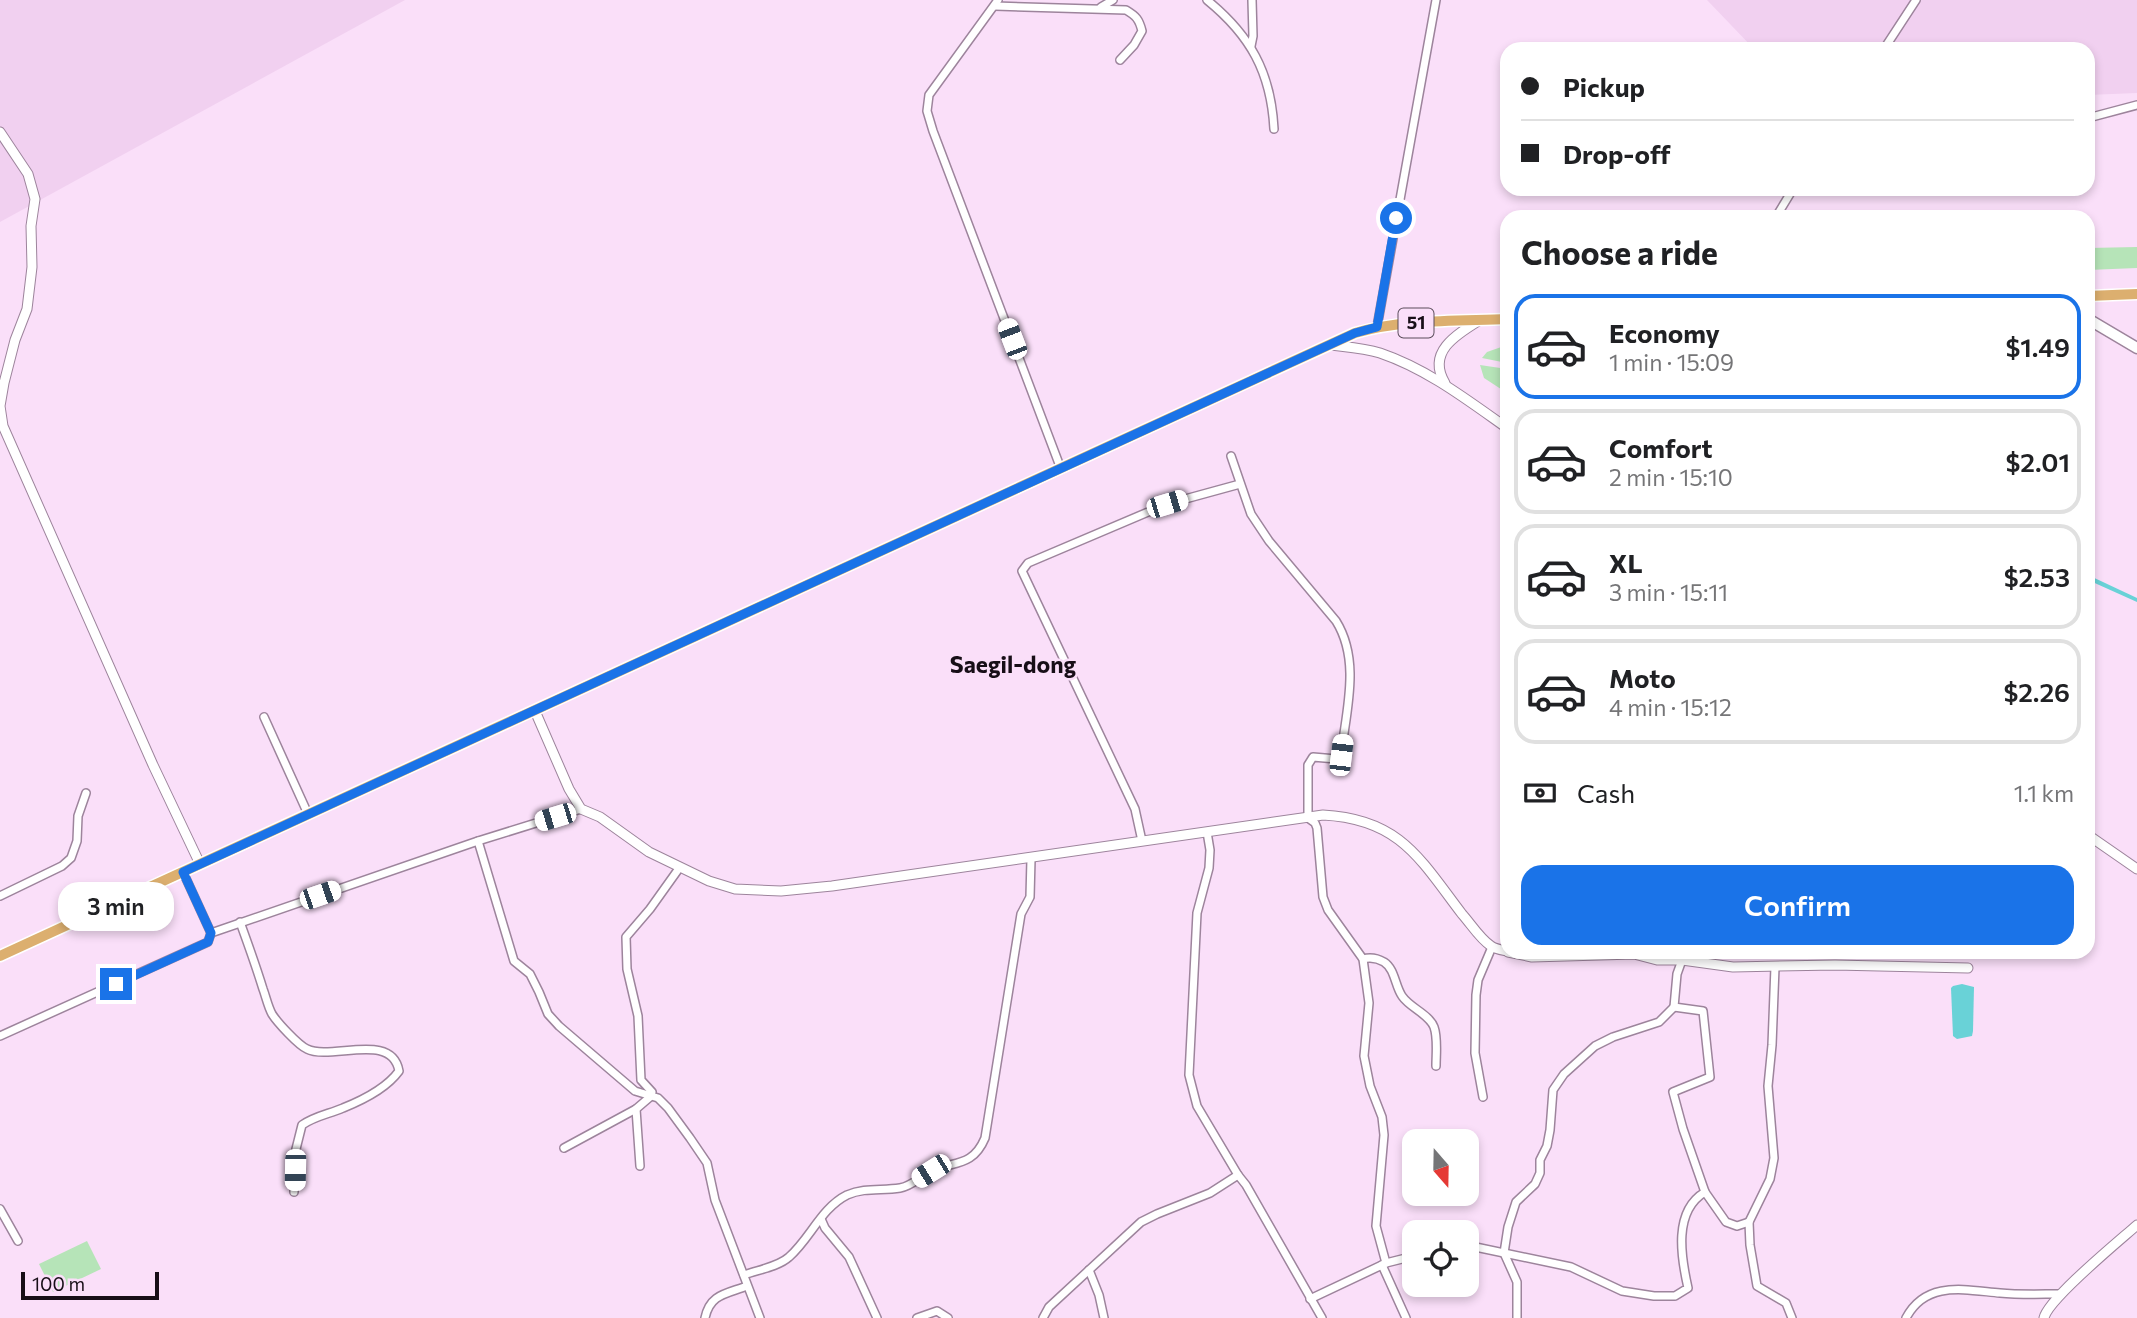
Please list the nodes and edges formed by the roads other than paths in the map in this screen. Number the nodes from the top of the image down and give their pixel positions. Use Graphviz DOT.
graph roads {
  1 [pos="1113,0"];
  2 [pos="1207,0"];
  3 [pos="1252,0"];
  4 [pos="1436,0"];
  5 [pos="1916,0"];
  6 [pos="996,3"];
  7 [pos="1097,9"];
  8 [pos="1889,42"];
  9 [pos="1251,46"];
  10 [pos="1120,60"];
  11 [pos="2137,105"];
  12 [pos="2095,116"];
  13 [pos="1274,129"];
  14 [pos="0,132"];
  15 [pos="2137,293"];
  16 [pos="2095,296"];
  17 [pos="1500,319"];
  18 [pos="1480,320"];
  19 [pos="2095,323"];
  20 [pos="1377,327"];
  21 [pos="1329,345"];
  22 [pos="2137,348"];
  23 [pos="1446,384"];
  24 [pos="1500,423"];
  25 [pos="1231,456"];
  26 [pos="1061,469"];
  27 [pos="1240,484"];
  28 [pos="535,712"];
  29 [pos="264,717"];
  30 [pos="86,793"];
  31 [pos="581,808"];
  32 [pos="307,814"];
  33 [pos="1308,818"];
  34 [pos="1207,832"];
  35 [pos="2095,840"];
  36 [pos="478,841"];
  37 [pos="1142,841"];
  38 [pos="1031,859"];
  39 [pos="200,864"];
  40 [pos="680,867"];
  41 [pos="2137,869"];
  42 [pos="183,872"];
  43 [pos="0,896"];
  44 [pos="240,922"];
  45 [pos="211,933"];
  46 [pos="1492,947"];
  47 [pos="1500,950"];
  48 [pos="0,957"];
  49 [pos="1363,959"];
  50 [pos="1681,959"];
  51 [pos="1696,959"];
  52 [pos="1775,967"];
  53 [pos="1968,968"];
  54 [pos="1674,1007"];
  55 [pos="0,1035"];
  56 [pos="1436,1066"];
  57 [pos="650,1097"];
  58 [pos="1483,1097"];
  59 [pos="636,1109"];
  60 [pos="564,1149"];
  61 [pos="640,1166"];
  62 [pos="1238,1175"];
  63 [pos="294,1192"];
  64 [pos="1705,1192"];
  65 [pos="0,1209"];
  66 [pos="821,1219"];
  67 [pos="1749,1222"];
  68 [pos="2137,1225"];
  69 [pos="18,1241"];
  70 [pos="1479,1248"];
  71 [pos="1504,1254"];
  72 [pos="1402,1259"];
  73 [pos="1384,1264"];
  74 [pos="1089,1270"];
  75 [pos="744,1275"];
  76 [pos="747,1286"];
  77 [pos="2061,1294"];
  78 [pos="1310,1299"];
  79 [pos="705,1318"];
  80 [pos="760,1318"];
  81 [pos="877,1318"];
  82 [pos="917,1318"];
  83 [pos="948,1318"];
  84 [pos="1043,1318"];
  85 [pos="1104,1318"];
  86 [pos="1322,1318"];
  87 [pos="1406,1318"];
  88 [pos="1517,1318"];
  89 [pos="1792,1318"];
  90 [pos="1906,1318"];
  91 [pos="2044,1318"];
  1 -- 7 [label="street"];
  2 -- 9 [label="street"];
  3 -- 9 [label="street"];
  4 -- 20 [label="street"];
  5 -- 8 [label="street"];
  6 -- 7 [label="street"];
  6 -- 26 [label="street"];
  7 -- 10 [label="street"];
  9 -- 13 [label="street"];
  11 -- 12 [label="street"];
  14 -- 39 [label="street"];
  15 -- 16 [label="main road"];
  17 -- 18 [label="main road, 51"];
  18 -- 20 [label="main road, 51"];
  18 -- 23 [label="street"];
  19 -- 22 [label="main road"];
  20 -- 21 [label="main road, 51"];
  21 -- 23 [label="street"];
  21 -- 26 [label="main road, 51"];
  23 -- 24 [label="street"];
  25 -- 27 [label="street"];
  26 -- 28 [label="main road, 51"];
  27 -- 33 [label="street"];
  27 -- 37 [label="street"];
  28 -- 31 [label="street"];
  28 -- 32 [label="main road, 51"];
  29 -- 32 [label="street"];
  30 -- 43 [label="street"];
  31 -- 36 [label="street"];
  31 -- 40 [label="street"];
  32 -- 39 [label="main road, 51"];
  33 -- 34 [label="street"];
  33 -- 46 [label="street"];
  33 -- 49 [label="street"];
  34 -- 37 [label="street"];
  34 -- 62 [label="street"];
  35 -- 41 [label="street"];
  36 -- 44 [label="street"];
  36 -- 57 [label="street"];
  37 -- 38 [label="street"];
  38 -- 40 [label="street"];
  38 -- 66 [label="street"];
  39 -- 42 [label="main road, 51"];
  40 -- 57 [label="street"];
  42 -- 45 [label="street"];
  42 -- 48 [label="main road, 51"];
  44 -- 45 [label="street"];
  44 -- 63 [label="street"];
  45 -- 55 [label="street"];
  46 -- 47 [label="street"];
  46 -- 58 [label="street"];
  49 -- 56 [label="street"];
  49 -- 73 [label="street"];
  50 -- 54 [label="street"];
  51 -- 52 [label="street"];
  52 -- 53 [label="street"];
  52 -- 67 [label="street"];
  54 -- 64 [label="street"];
  54 -- 71 [label="street"];
  57 -- 59 [label="street"];
  57 -- 75 [label="street"];
  59 -- 60 [label="street"];
  59 -- 61 [label="street"];
  62 -- 74 [label="street"];
  62 -- 78 [label="street"];
  64 -- 67 [label="street"];
  64 -- 71 [label="street"];
  65 -- 69 [label="street"];
  66 -- 75 [label="street"];
  66 -- 81 [label="street"];
  67 -- 89 [label="street"];
  68 -- 77 [label="street"];
  70 -- 71 [label="street"];
  71 -- 88 [label="street"];
  72 -- 73 [label="street"];
  73 -- 78 [label="street"];
  73 -- 87 [label="street"];
  74 -- 84 [label="street"];
  74 -- 85 [label="street"];
  75 -- 76 [label="street"];
  76 -- 79 [label="street"];
  76 -- 80 [label="street"];
  77 -- 90 [label="street"];
  77 -- 91 [label="street"];
  78 -- 86 [label="street"];
  82 -- 83 [label="street"];
}
